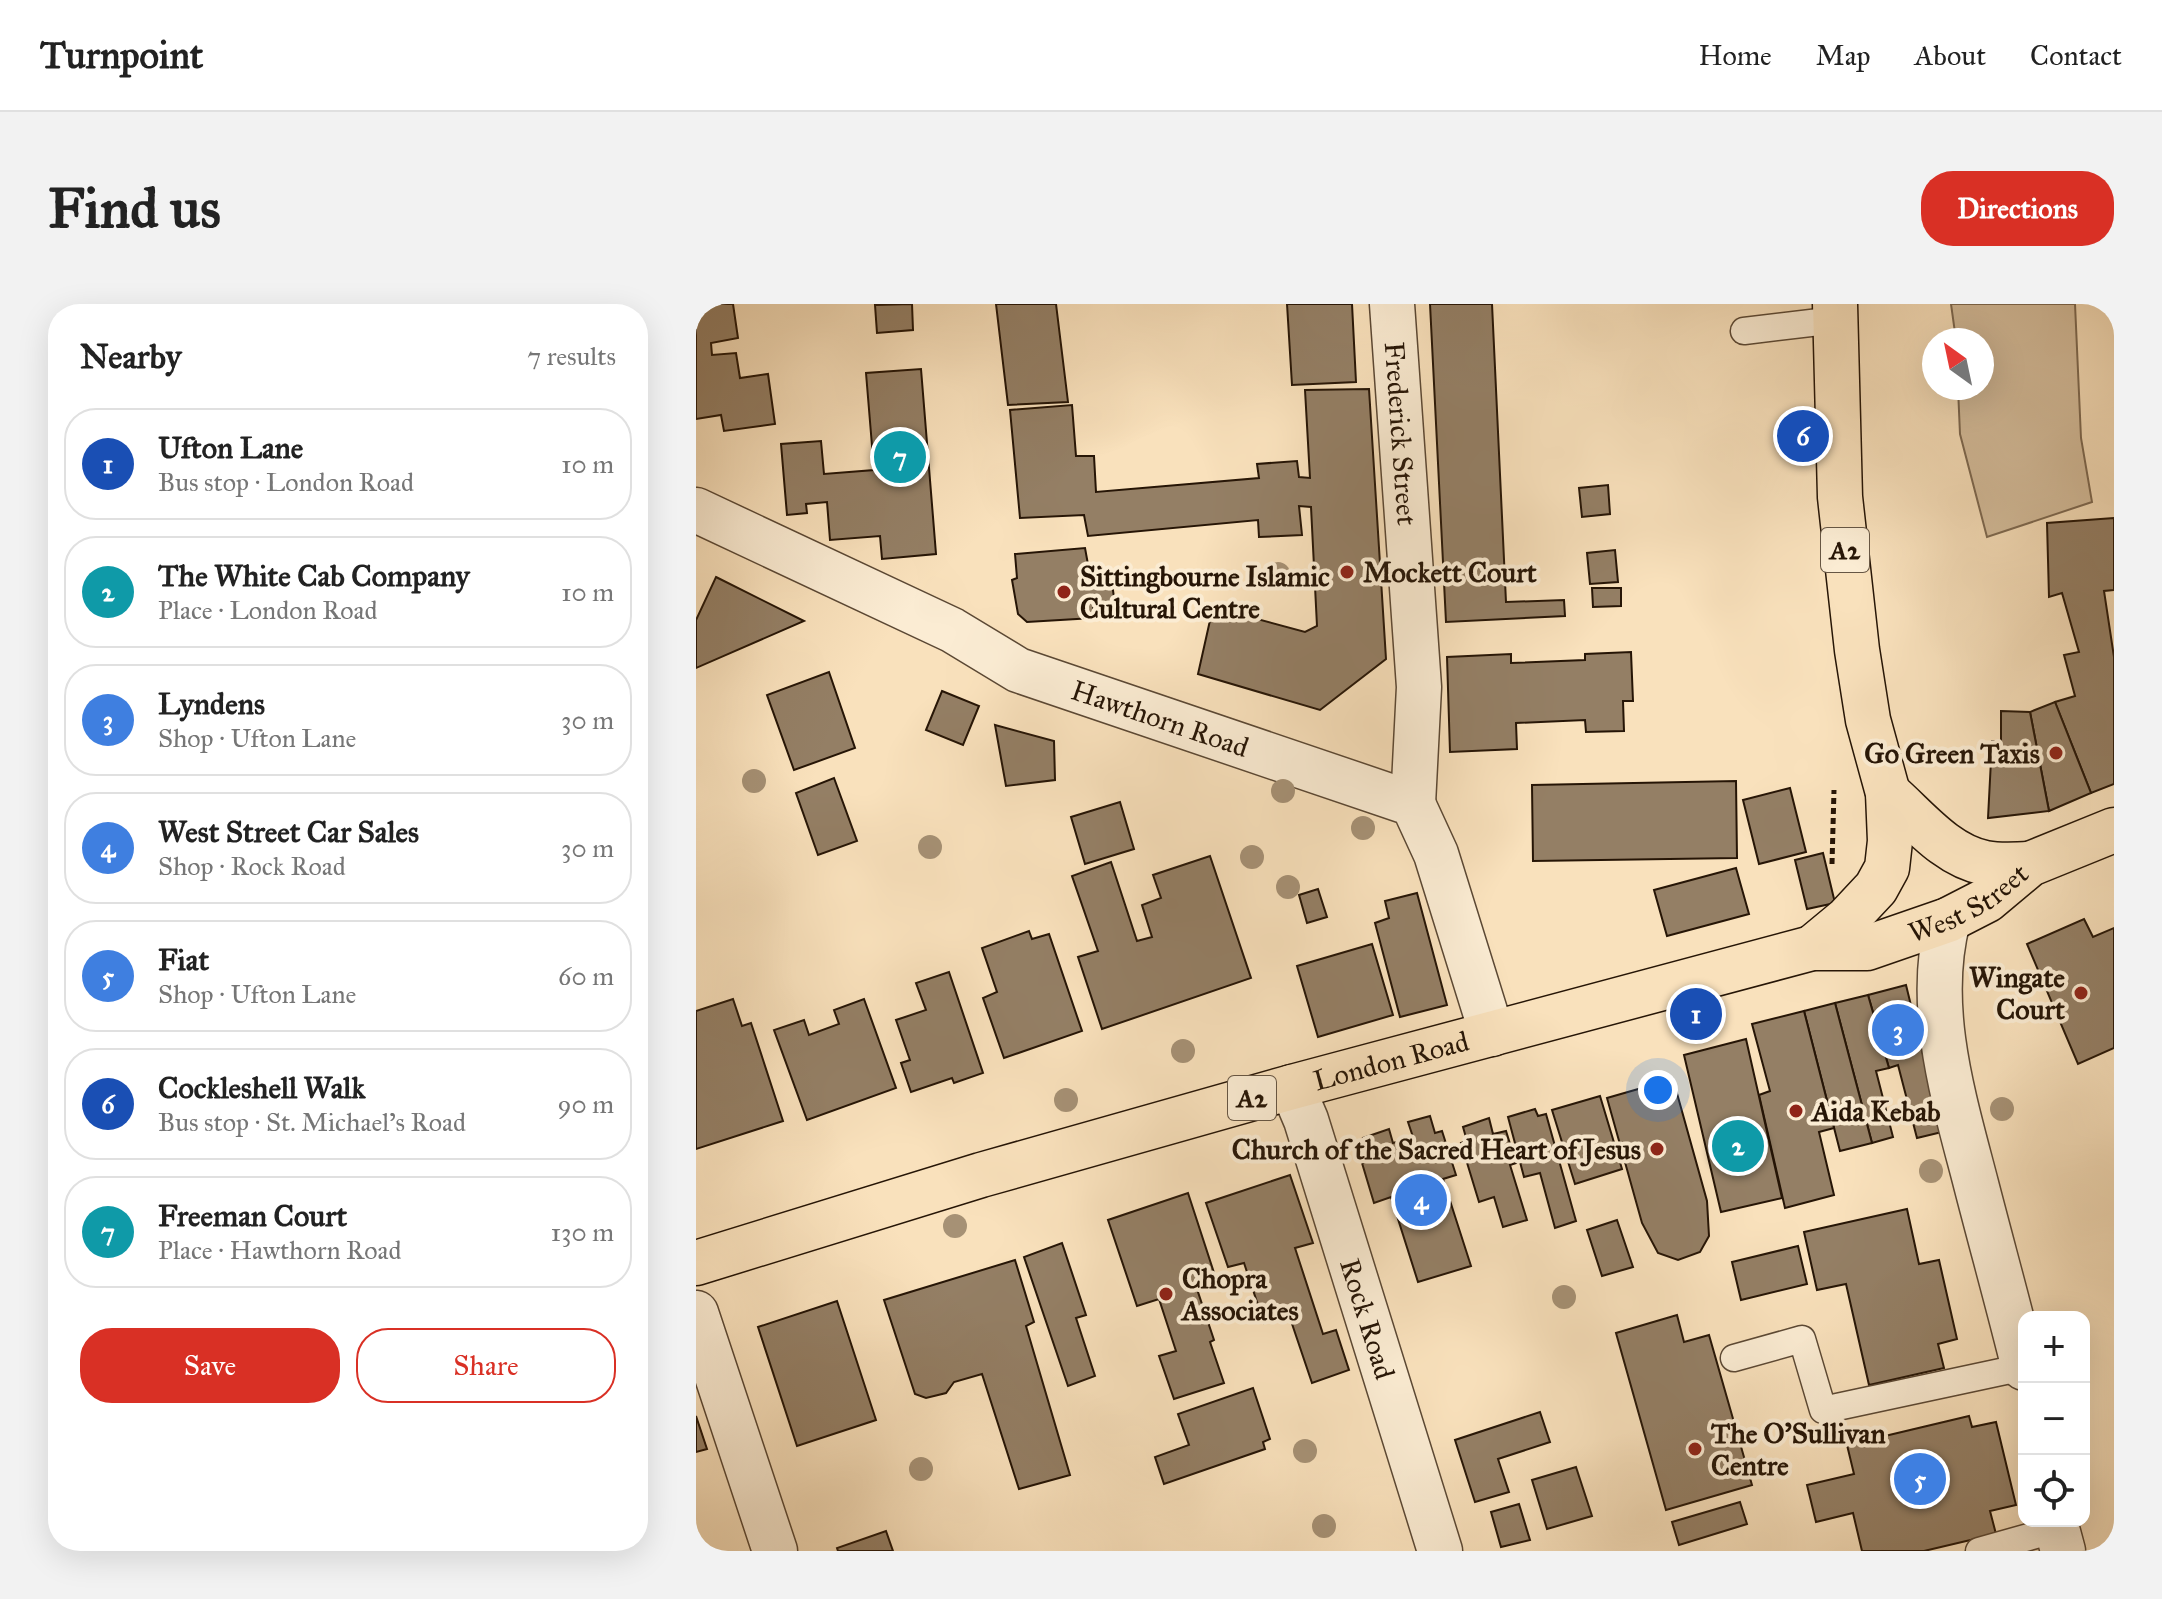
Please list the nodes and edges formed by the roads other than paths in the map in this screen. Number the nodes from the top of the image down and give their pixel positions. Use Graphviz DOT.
graph roads {
  1 [pos="1392,304"];
  2 [pos="1836,312"];
  3 [pos="1744,331"];
  4 [pos="696,510"];
  5 [pos="1888,793"];
  6 [pos="1413,804"];
  7 [pos="2114,830"];
  8 [pos="2030,864"];
  9 [pos="1948,920"];
  10 [pos="1812,948"];
  11 [pos="1492,1034"];
  12 [pos="1292,1087"];
  13 [pos="696,1263"];
  14 [pos="696,1313"];
  15 [pos="2018,1345"];
  16 [pos="1734,1358"];
  17 [pos="2018,1369"];
  18 [pos="2058,1534"];
  19 [pos="775,1551"];
  20 [pos="1440,1551"];
  21 [pos="1979,1551"];
  1 -- 6 [label="street, Frederick Street"];
  2 -- 3 [label="lane"];
  2 -- 5 [label="main road, A2"];
  4 -- 6 [label="street, Hawthorn Road"];
  5 -- 8 [label="main road, A2"];
  5 -- 10 [label="main road, A2"];
  6 -- 11 [label="street"];
  7 -- 8 [label="main road, West Street / A2"];
  8 -- 9 [label="main road, West Street / A2"];
  9 -- 10 [label="main road, West Street / A2"];
  9 -- 15 [label="street"];
  10 -- 11 [label="main road, London Road / A2"];
  11 -- 12 [label="main road, London Road / A2"];
  12 -- 13 [label="main road, London Road / A2"];
  12 -- 20 [label="street, Rock Road"];
  14 -- 19 [label="street"];
  16 -- 17 [label="lane"];
  18 -- 21 [label="lane"];
}
